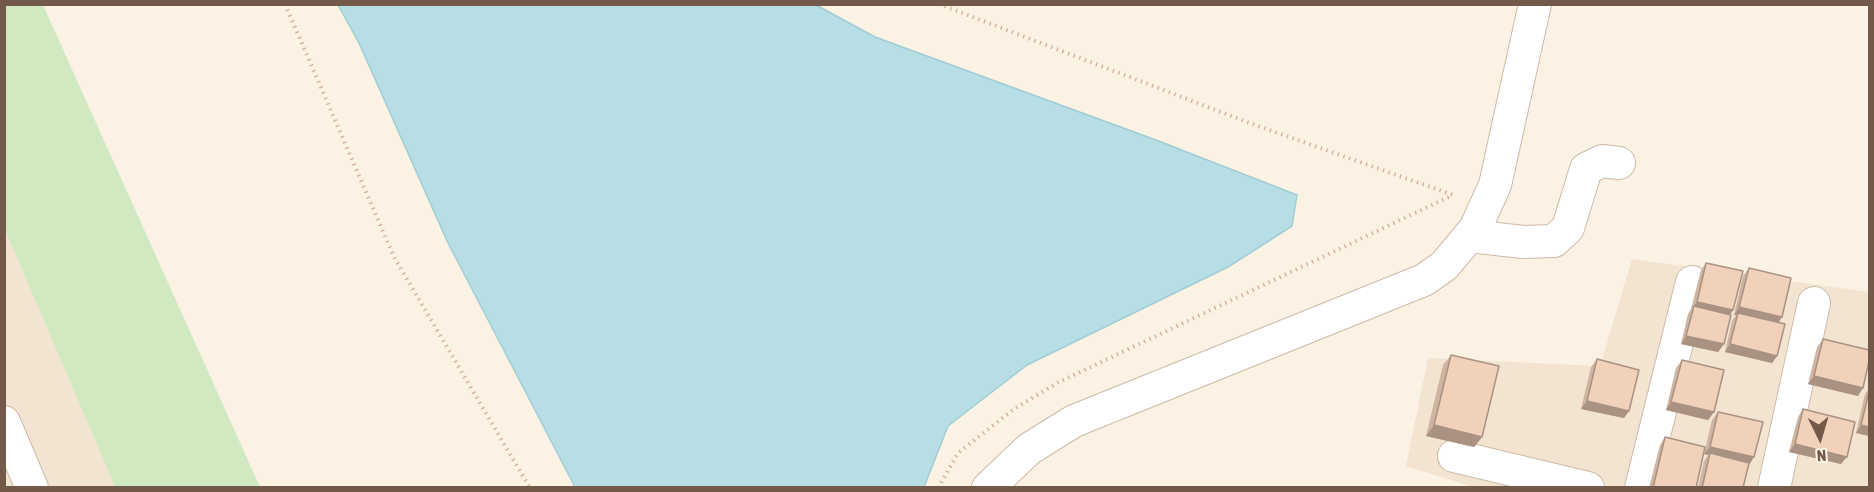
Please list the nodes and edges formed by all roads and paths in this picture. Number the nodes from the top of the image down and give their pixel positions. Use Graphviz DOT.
graph roads {
  1 [pos="285,4"];
  2 [pos="939,4"];
  3 [pos="1535,4"];
  4 [pos="1619,163"];
  5 [pos="1470,236"];
  6 [pos="1692,282"];
  7 [pos="1814,303"];
  8 [pos="4,422"];
  9 [pos="1454,456"];
  10 [pos="32,488"];
  11 [pos="530,488"];
  12 [pos="938,488"];
  13 [pos="988,488"];
  14 [pos="1588,488"];
  15 [pos="1641,488"];
  16 [pos="1774,488"];
  1 -- 11 [label="path"];
  2 -- 12 [label="path"];
  3 -- 5 [label="street"];
  4 -- 5 [label="street"];
  5 -- 13 [label="street"];
  6 -- 15 [label="street"];
  7 -- 16 [label="street"];
  8 -- 10 [label="street"];
  9 -- 14 [label="street"];
}
